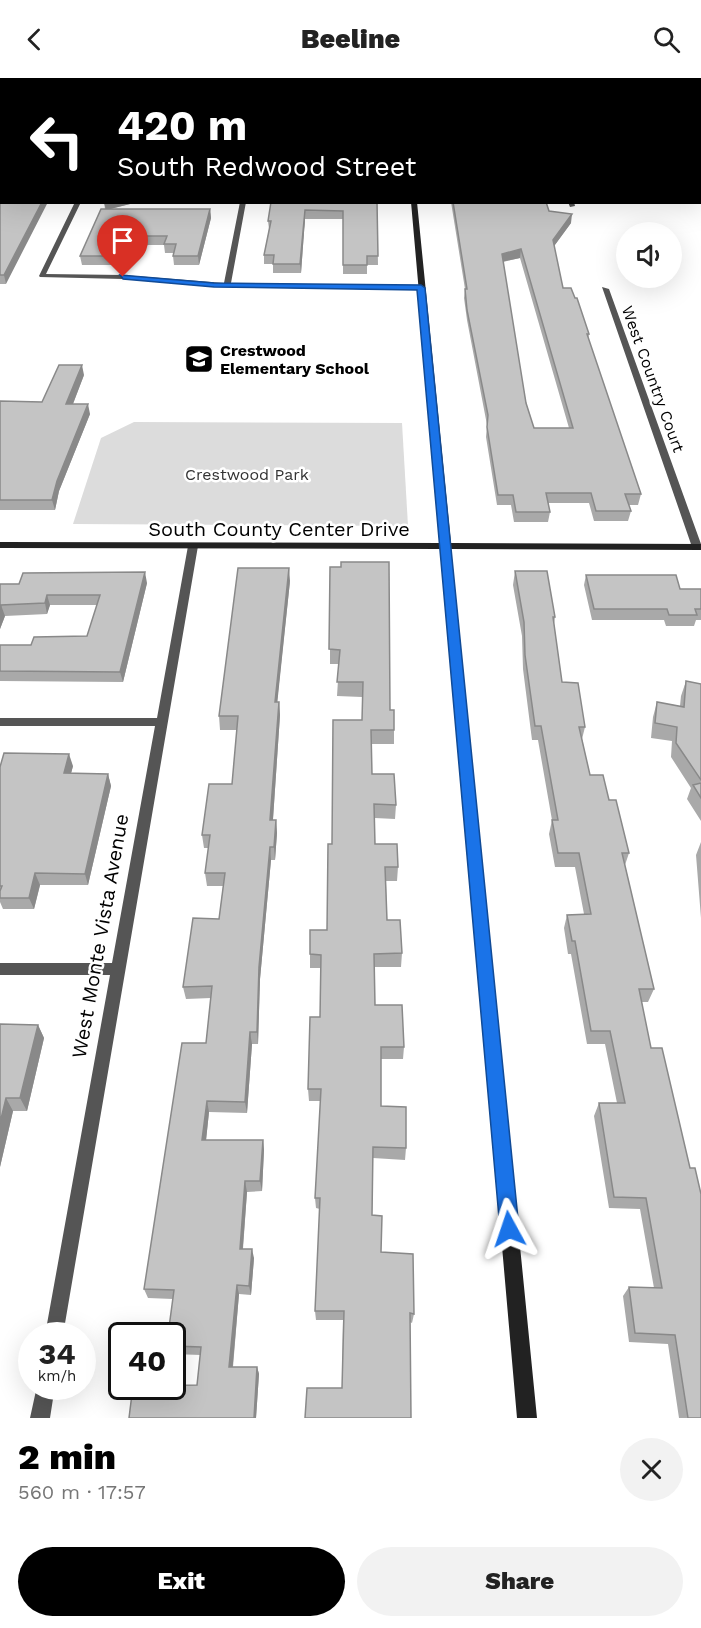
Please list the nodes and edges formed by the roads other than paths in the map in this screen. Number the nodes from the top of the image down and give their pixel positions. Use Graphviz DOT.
graph roads {
  1 [pos="77,204"];
  2 [pos="243,204"];
  3 [pos="414,204"];
  4 [pos="227,285"];
  5 [pos="421,288"];
  6 [pos="605,289"];
  7 [pos="0,545"];
  8 [pos="193,546"];
  9 [pos="699,547"];
  10 [pos="445,548"];
  11 [pos="0,722"];
  12 [pos="160,722"];
  13 [pos="0,969"];
  14 [pos="117,969"];
  15 [pos="56,1322"];
  16 [pos="43,1400"];
  17 [pos="40,1418"];
  18 [pos="527,1418"];
  1 -- 4 [label="street"];
  2 -- 4 [label="street"];
  3 -- 5 [label="street"];
  4 -- 5 [label="street"];
  5 -- 10 [label="street"];
  6 -- 9 [label="street, West Country Court"];
  7 -- 8 [label="street, South County Center Drive"];
  8 -- 10 [label="street, South County Center Drive"];
  8 -- 12 [label="street, West Monte Vista Avenue"];
  9 -- 10 [label="street, South County Center Drive"];
  10 -- 18 [label="street"];
  11 -- 12 [label="street"];
  12 -- 14 [label="street, West Monte Vista Avenue"];
  13 -- 14 [label="street"];
  14 -- 15 [label="street, West Monte Vista Avenue"];
  16 -- 17 [label="street"];
}
